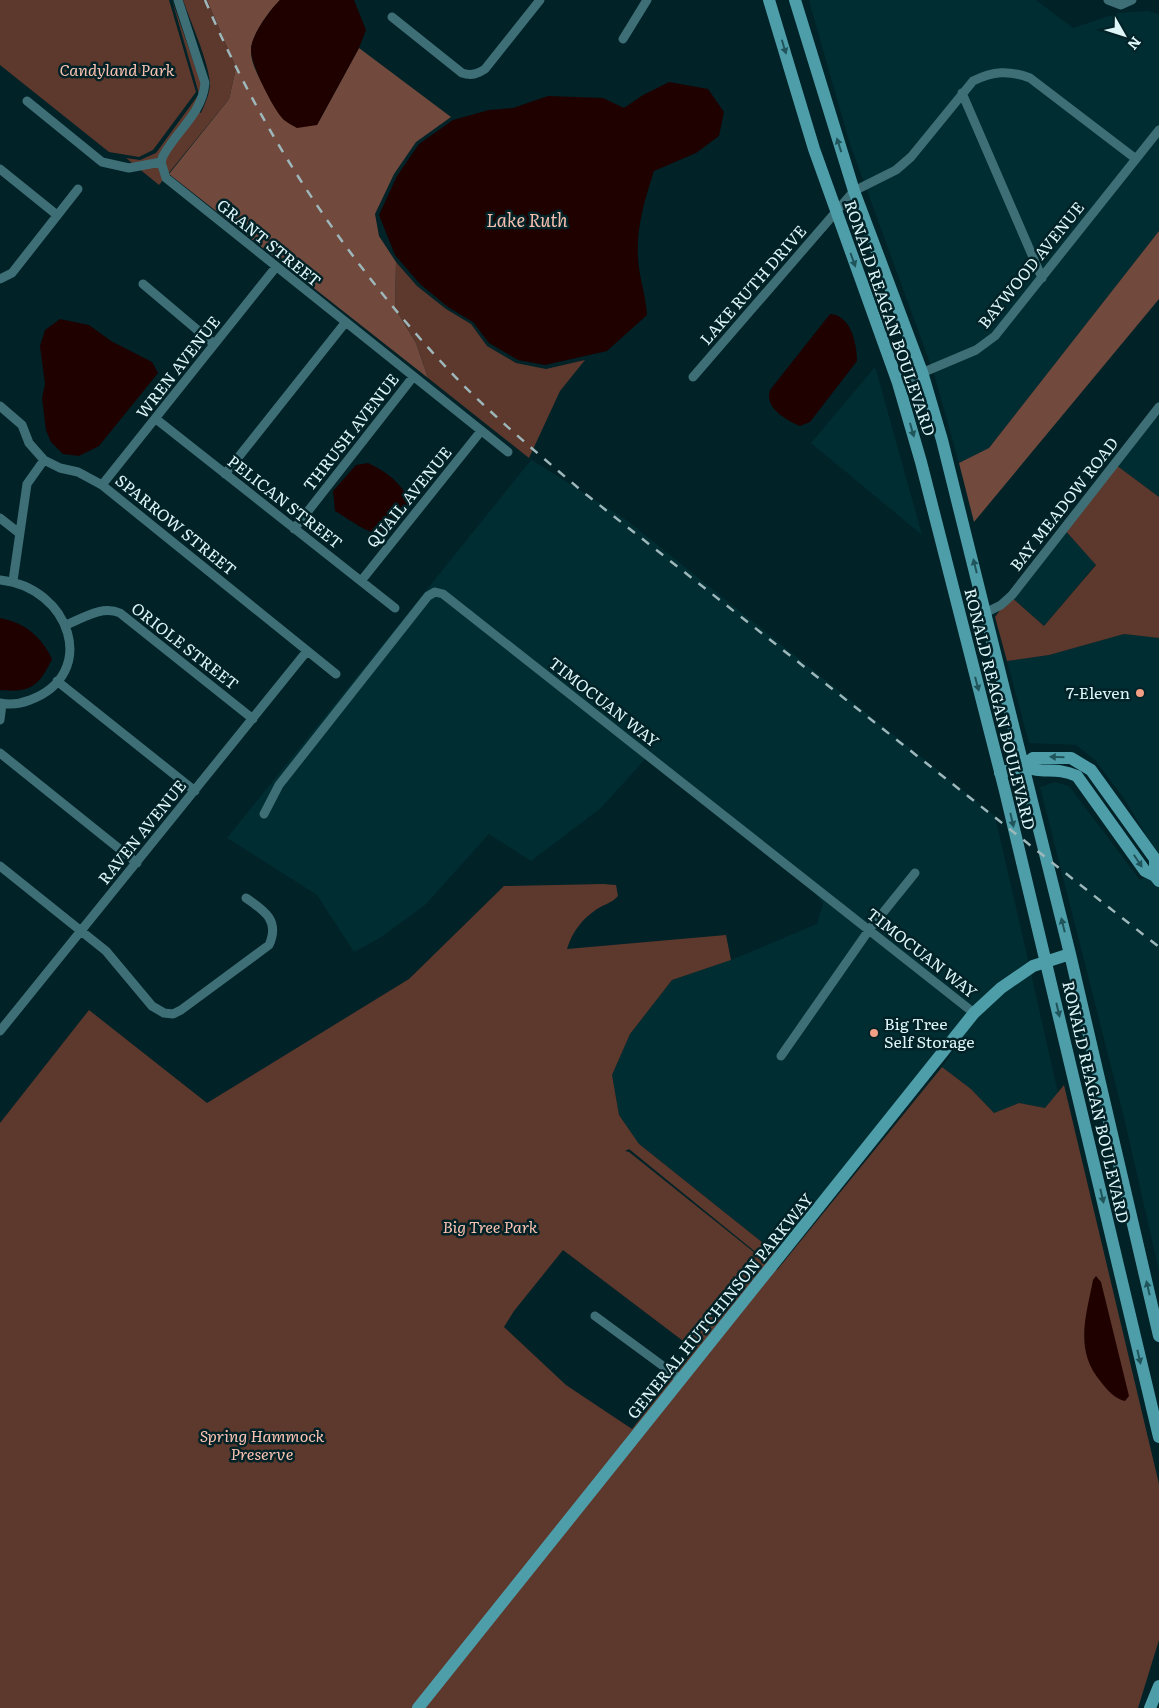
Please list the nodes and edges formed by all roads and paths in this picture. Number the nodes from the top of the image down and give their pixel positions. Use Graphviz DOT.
graph roads {
  1 [pos="178,0"];
  2 [pos="647,0"];
  3 [pos="769,0"];
  4 [pos="795,0"];
  5 [pos="1108,0"];
  6 [pos="1132,0"];
  7 [pos="535,2"];
  8 [pos="392,17"];
  9 [pos="622,39"];
  10 [pos="962,93"];
  11 [pos="27,101"];
  12 [pos="1159,130"];
  13 [pos="1136,159"];
  14 [pos="161,162"];
  15 [pos="0,169"];
  16 [pos="78,189"];
  17 [pos="854,191"];
  18 [pos="837,214"];
  19 [pos="57,215"];
  20 [pos="276,267"];
  21 [pos="1042,278"];
  22 [pos="0,279"];
  23 [pos="143,284"];
  24 [pos="345,323"];
  25 [pos="214,344"];
  26 [pos="922,372"];
  27 [pos="413,376"];
  28 [pos="693,377"];
  29 [pos="898,383"];
  30 [pos="0,406"];
  31 [pos="1159,407"];
  32 [pos="156,419"];
  33 [pos="481,431"];
  34 [pos="508,452"];
  35 [pos="44,460"];
  36 [pos="225,474"];
  37 [pos="102,485"];
  38 [pos="0,518"];
  39 [pos="294,529"];
  40 [pos="19,533"];
  41 [pos="0,580"];
  42 [pos="361,581"];
  43 [pos="13,582"];
  44 [pos="395,608"];
  45 [pos="986,612"];
  46 [pos="66,625"];
  47 [pos="307,651"];
  48 [pos="336,674"];
  49 [pos="57,681"];
  50 [pos="1,704"];
  51 [pos="253,719"];
  52 [pos="0,720"];
  53 [pos="0,753"];
  54 [pos="1023,766"];
  55 [pos="1000,773"];
  56 [pos="194,792"];
  57 [pos="264,814"];
  58 [pos="137,863"];
  59 [pos="0,866"];
  60 [pos="915,873"];
  61 [pos="1157,879"];
  62 [pos="246,898"];
  63 [pos="869,930"];
  64 [pos="82,931"];
  65 [pos="1070,954"];
  66 [pos="1046,962"];
  67 [pos="974,1013"];
  68 [pos="0,1031"];
  69 [pos="781,1056"];
  70 [pos="595,1316"];
  71 [pos="1159,1336"];
  72 [pos="682,1380"];
  73 [pos="1159,1437"];
  74 [pos="1159,1686"];
  75 [pos="418,1708"];
  76 [pos="1150,1708"];
  1 -- 14 [label="street"];
  2 -- 9 [label="street"];
  3 -- 18 [label="main road, RONALD REAGAN BOULEVARD, one-way"];
  17 -- 4 [label="main road, RONALD REAGAN BOULEVARD, one-way"];
  5 -- 6 [label="street"];
  7 -- 8 [label="street"];
  10 -- 13 [label="street"];
  10 -- 17 [label="street"];
  10 -- 21 [label="street"];
  11 -- 14 [label="street"];
  12 -- 13 [label="street, BAYWOOD AVENUE"];
  13 -- 21 [label="street, BAYWOOD AVENUE"];
  14 -- 20 [label="street, GRANT STREET"];
  15 -- 19 [label="street"];
  16 -- 19 [label="street"];
  17 -- 18 [label="street, LAKE RUTH DRIVE"];
  17 -- 26 [label="main road, RONALD REAGAN BOULEVARD"];
  18 -- 28 [label="street, LAKE RUTH DRIVE"];
  18 -- 29 [label="main road, RONALD REAGAN BOULEVARD, one-way"];
  19 -- 22 [label="street"];
  20 -- 24 [label="street, GRANT STREET"];
  20 -- 25 [label="street, WREN AVENUE"];
  21 -- 26 [label="street, BAYWOOD AVENUE"];
  23 -- 25 [label="street"];
  24 -- 27 [label="street, GRANT STREET"];
  24 -- 36 [label="street"];
  25 -- 32 [label="street, WREN AVENUE"];
  26 -- 29 [label="street, BAYWOOD AVENUE"];
  45 -- 26 [label="main road, RONALD REAGAN BOULEVARD, one-way"];
  27 -- 33 [label="street, GRANT STREET"];
  27 -- 39 [label="street, THRUSH AVENUE"];
  29 -- 55 [label="main road, RONALD REAGAN BOULEVARD, one-way"];
  30 -- 35 [label="street, SPARROW STREET"];
  31 -- 45 [label="street, BAY MEADOW ROAD"];
  32 -- 36 [label="street, PELICAN STREET"];
  32 -- 37 [label="street, WREN AVENUE"];
  33 -- 34 [label="street, GRANT STREET"];
  33 -- 42 [label="street, QUAIL AVENUE"];
  35 -- 37 [label="street, SPARROW STREET"];
  35 -- 40 [label="street"];
  36 -- 39 [label="street, PELICAN STREET"];
  37 -- 47 [label="street, SPARROW STREET"];
  38 -- 40 [label="street"];
  39 -- 42 [label="street, PELICAN STREET"];
  40 -- 43 [label="street"];
  41 -- 43 [label="street"];
  42 -- 44 [label="street, PELICAN STREET"];
  43 -- 46 [label="street"];
  45 -- 54 [label="main road, RONALD REAGAN BOULEVARD"];
  46 -- 49 [label="street"];
  46 -- 51 [label="street, ORIOLE STREET"];
  47 -- 48 [label="street, SPARROW STREET"];
  47 -- 51 [label="street, RAVEN AVENUE"];
  49 -- 50 [label="street"];
  49 -- 56 [label="street"];
  50 -- 52 [label="street"];
  51 -- 56 [label="street, RAVEN AVENUE"];
  53 -- 58 [label="street"];
  54 -- 55 [label="main road"];
  54 -- 61 [label="main road"];
  65 -- 54 [label="main road, RONALD REAGAN BOULEVARD, one-way"];
  55 -- 66 [label="main road, RONALD REAGAN BOULEVARD, one-way"];
  56 -- 58 [label="street, RAVEN AVENUE"];
  57 -- 63 [label="street, TIMOCUAN WAY"];
  58 -- 64 [label="street, RAVEN AVENUE"];
  59 -- 64 [label="street"];
  60 -- 63 [label="street"];
  62 -- 64 [label="street"];
  63 -- 67 [label="street, TIMOCUAN WAY"];
  63 -- 69 [label="street"];
  64 -- 68 [label="street, RAVEN AVENUE"];
  65 -- 66 [label="main road, GENERAL HUTCHINSON PARKWAY"];
  71 -- 65 [label="main road, RONALD REAGAN BOULEVARD, one-way"];
  66 -- 67 [label="main road, GENERAL HUTCHINSON PARKWAY"];
  66 -- 73 [label="main road, RONALD REAGAN BOULEVARD, one-way"];
  67 -- 72 [label="main road, GENERAL HUTCHINSON PARKWAY"];
  70 -- 72 [label="street"];
  72 -- 75 [label="main road, GENERAL HUTCHINSON PARKWAY"];
  74 -- 76 [label="main road"];
}
